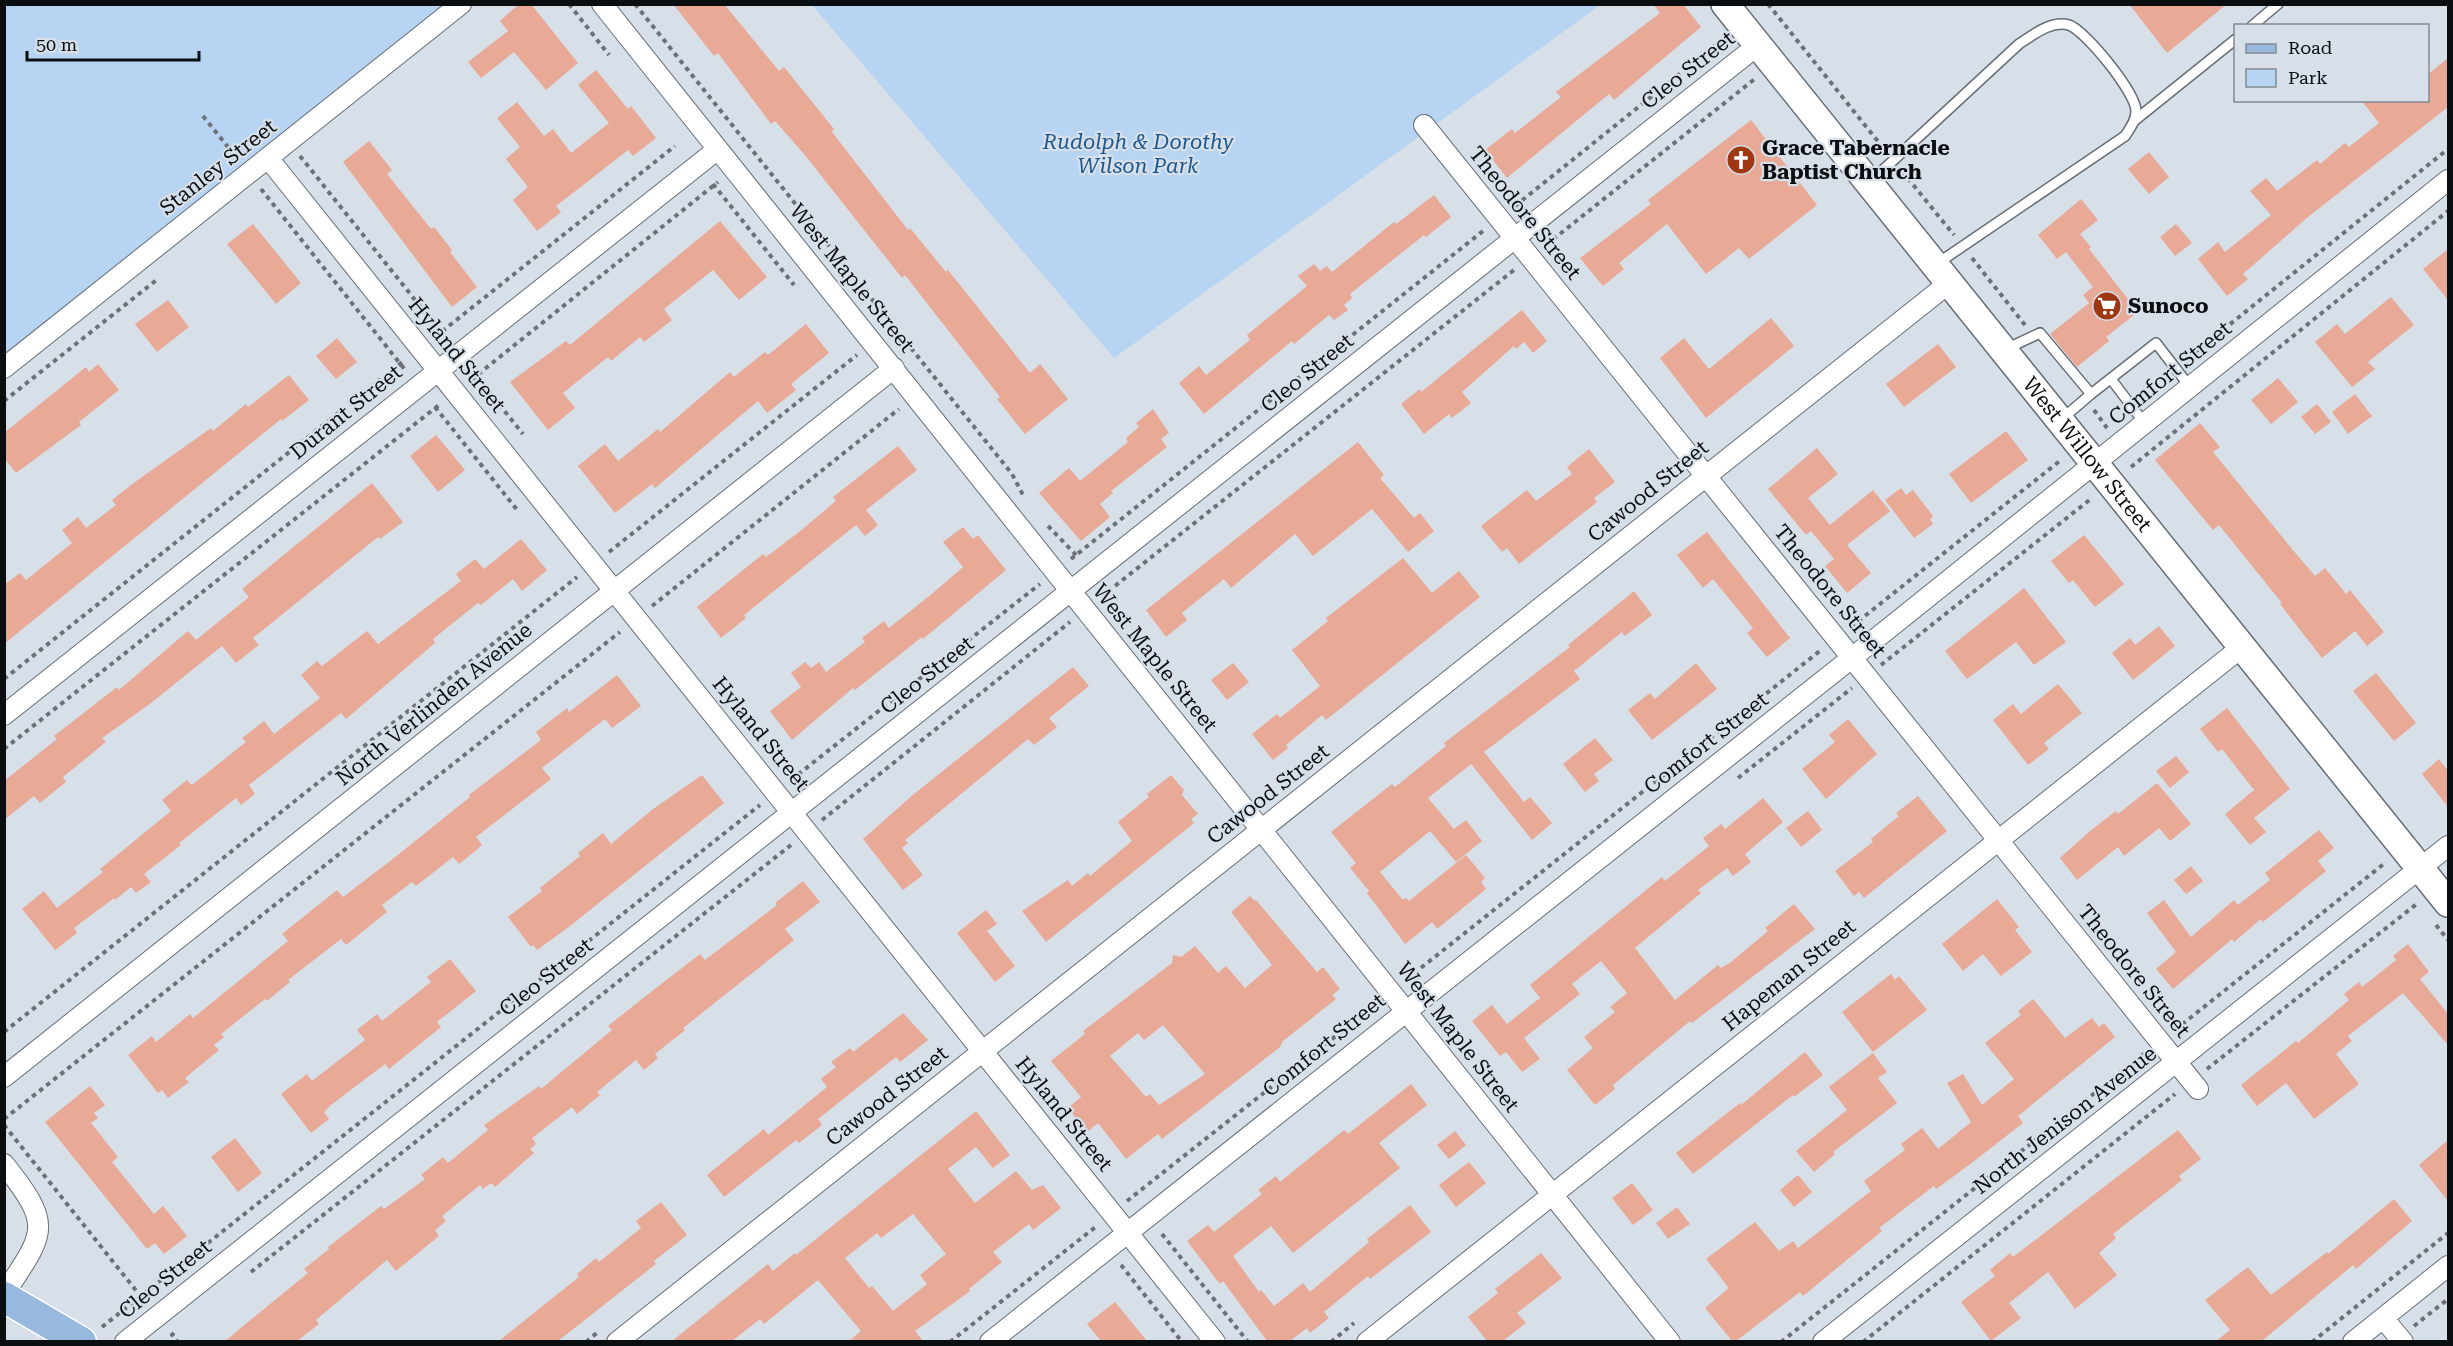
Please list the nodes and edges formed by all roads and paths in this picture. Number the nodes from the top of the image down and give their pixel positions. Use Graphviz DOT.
graph roads {
  1 [pos="461,4"];
  2 [pos="569,4"];
  3 [pos="602,4"];
  4 [pos="635,4"];
  5 [pos="1725,4"];
  6 [pos="1768,4"];
  7 [pos="2278,4"];
  8 [pos="2254,24"];
  9 [pos="2234,40"];
  10 [pos="1750,52"];
  11 [pos="609,55"];
  12 [pos="1756,78"];
  13 [pos="1764,87"];
  14 [pos="203,116"];
  15 [pos="2134,121"];
  16 [pos="1424,125"];
  17 [pos="744,140"];
  18 [pos="289,142"];
  19 [pos="675,146"];
  20 [pos="2448,149"];
  21 [pos="724,156"];
  22 [pos="268,158"];
  23 [pos="1893,160"];
  24 [pos="697,165"];
  25 [pos="249,173"];
  26 [pos="2448,180"];
  27 [pos="1869,183"];
  28 [pos="714,185"];
  29 [pos="2448,211"];
  30 [pos="1499,218"];
  31 [pos="1515,238"];
  32 [pos="1962,246"];
  33 [pos="1530,257"];
  34 [pos="1942,274"];
  35 [pos="159,278"];
  36 [pos="794,285"];
  37 [pos="441,332"];
  38 [pos="2034,336"];
  39 [pos="420,348"];
  40 [pos="2004,351"];
  41 [pos="458,353"];
  42 [pos="401,364"];
  43 [pos="4,368"];
  44 [pos="894,368"];
  45 [pos="2176,368"];
  46 [pos="438,369"];
  47 [pos="476,375"];
  48 [pos="2111,378"];
  49 [pos="418,386"];
  50 [pos="2191,388"];
  51 [pos="455,392"];
  52 [pos="2088,397"];
  53 [pos="4,401"];
  54 [pos="2131,405"];
  55 [pos="435,407"];
  56 [pos="2060,420"];
  57 [pos="2145,424"];
  58 [pos="2105,425"];
  59 [pos="523,434"];
  60 [pos="2118,446"];
  61 [pos="2055,450"];
  62 [pos="2062,459"];
  63 [pos="2131,467"];
  64 [pos="2086,471"];
  65 [pos="1706,476"];
  66 [pos="2138,476"];
  67 [pos="1025,500"];
  68 [pos="2100,507"];
  69 [pos="518,511"];
  70 [pos="1046,524"];
  71 [pos="1076,555"];
  72 [pos="1068,561"];
  73 [pos="1044,580"];
  74 [pos="615,590"];
  75 [pos="1071,592"];
  76 [pos="1098,599"];
  77 [pos="1075,618"];
  78 [pos="1837,638"];
  79 [pos="2242,647"];
  80 [pos="1853,657"];
  81 [pos="4,679"];
  82 [pos="4,715"];
  83 [pos="4,749"];
  84 [pos="776,792"];
  85 [pos="792,812"];
  86 [pos="1262,830"];
  87 [pos="808,831"];
  88 [pos="1998,839"];
  89 [pos="2448,846"];
  90 [pos="2378,853"];
  91 [pos="2421,869"];
  92 [pos="2418,903"];
  93 [pos="2448,903"];
  94 [pos="1391,992"];
  95 [pos="1406,1010"];
  96 [pos="2160,1041"];
  97 [pos="982,1051"];
  98 [pos="2177,1062"];
  99 [pos="4,1077"];
  100 [pos="2195,1085"];
  101 [pos="4,1125"];
  102 [pos="4,1164"];
  103 [pos="1553,1195"];
  104 [pos="1112,1213"];
  105 [pos="1092,1229"];
  106 [pos="1128,1232"];
  107 [pos="2448,1233"];
  108 [pos="1162,1234"];
  109 [pos="1107,1248"];
  110 [pos="2448,1266"];
  111 [pos="247,1275"];
  112 [pos="4,1296"];
  113 [pos="141,1297"];
  114 [pos="2448,1299"];
  115 [pos="146,1303"];
  116 [pos="2383,1318"];
  117 [pos="181,1327"];
  118 [pos="92,1334"];
  119 [pos="2401,1339"];
  120 [pos="125,1341"];
  121 [pos="178,1341"];
  122 [pos="616,1341"];
  123 [pos="950,1341"];
  124 [pos="990,1341"];
  125 [pos="1182,1341"];
  126 [pos="1215,1341"];
  127 [pos="1248,1341"];
  128 [pos="1367,1341"];
  129 [pos="1670,1341"];
  130 [pos="1781,1341"];
  131 [pos="1824,1341"];
  132 [pos="1863,1341"];
  133 [pos="2312,1341"];
  134 [pos="2353,1341"];
  1 -- 18 [label="street, Stanley Street"];
  2 -- 11 [label="path"];
  3 -- 21 [label="street, West Maple Street"];
  4 -- 17 [label="path"];
  5 -- 10 [label="street, West Willow Street"];
  6 -- 23 [label="path"];
  7 -- 8 [label="lane"];
  9 -- 15 [label="lane"];
  10 -- 12 [label="path"];
  10 -- 27 [label="street, West Willow Street"];
  10 -- 30 [label="path"];
  10 -- 31 [label="street, Cleo Street"];
  12 -- 13 [label="path"];
  12 -- 33 [label="path"];
  14 -- 25 [label="path"];
  15 -- 23 [label="lane"];
  15 -- 32 [label="lane"];
  16 -- 30 [label="street, Theodore Street"];
  17 -- 21 [label="path"];
  17 -- 67 [label="path"];
  18 -- 22 [label="street, Stanley Street"];
  18 -- 37 [label="path"];
  19 -- 37 [label="path"];
  20 -- 45 [label="path"];
  21 -- 24 [label="street, Durant Street"];
  21 -- 28 [label="path"];
  21 -- 44 [label="street, West Maple Street"];
  22 -- 25 [label="street, Stanley Street"];
  22 -- 39 [label="street, Hyland Street"];
  23 -- 27 [label="lane"];
  23 -- 32 [label="path"];
  24 -- 28 [label="path"];
  24 -- 41 [label="street, Durant Street"];
  25 -- 42 [label="path"];
  25 -- 43 [label="street, Stanley Street"];
  26 -- 50 [label="street, Comfort Street"];
  27 -- 34 [label="street, West Willow Street"];
  28 -- 36 [label="path"];
  28 -- 47 [label="path"];
  29 -- 63 [label="path"];
  30 -- 31 [label="street, Theodore Street"];
  30 -- 71 [label="path"];
  31 -- 33 [label="street, Theodore Street"];
  31 -- 75 [label="street, Cleo Street"];
  32 -- 34 [label="lane"];
  32 -- 38 [label="path"];
  33 -- 65 [label="street, Theodore Street"];
  33 -- 76 [label="path"];
  34 -- 40 [label="street, West Willow Street"];
  34 -- 65 [label="street, Cawood Street"];
  35 -- 53 [label="path"];
  37 -- 39 [label="path"];
  37 -- 41 [label="path"];
  38 -- 40 [label="lane"];
  38 -- 52 [label="lane"];
  39 -- 42 [label="path"];
  39 -- 46 [label="street, Hyland Street"];
  40 -- 56 [label="street, West Willow Street"];
  41 -- 46 [label="street, Durant Street"];
  41 -- 47 [label="path"];
  42 -- 49 [label="path"];
  42 -- 81 [label="path"];
  44 -- 74 [label="street, North Verlinden Avenue"];
  44 -- 75 [label="street, West Maple Street"];
  45 -- 48 [label="lane"];
  45 -- 50 [label="lane"];
  46 -- 49 [label="street, Durant Street"];
  46 -- 51 [label="street, Hyland Street"];
  47 -- 51 [label="path"];
  47 -- 59 [label="path"];
  48 -- 52 [label="lane"];
  48 -- 54 [label="lane"];
  49 -- 55 [label="path"];
  49 -- 82 [label="street, Durant Street"];
  50 -- 57 [label="street, Comfort Street"];
  51 -- 55 [label="path"];
  51 -- 74 [label="street, Hyland Street"];
  52 -- 56 [label="lane"];
  52 -- 58 [label="path"];
  54 -- 57 [label="lane"];
  54 -- 58 [label="path"];
  55 -- 69 [label="path"];
  55 -- 83 [label="path"];
  56 -- 64 [label="street, West Willow Street"];
  57 -- 60 [label="street, Comfort Street"];
  58 -- 60 [label="path"];
  60 -- 63 [label="path"];
  60 -- 64 [label="street, Comfort Street"];
  61 -- 62 [label="path"];
  62 -- 64 [label="path"];
  62 -- 78 [label="path"];
  63 -- 66 [label="path"];
  64 -- 68 [label="path"];
  64 -- 79 [label="street, West Willow Street"];
  64 -- 80 [label="street, Comfort Street"];
  65 -- 78 [label="street, Theodore Street"];
  65 -- 86 [label="street, Cawood Street"];
  70 -- 71 [label="path"];
  71 -- 72 [label="path"];
  73 -- 84 [label="path"];
  74 -- 84 [label="street, Hyland Street"];
  74 -- 99 [label="street, North Verlinden Avenue"];
  75 -- 85 [label="street, Cleo Street"];
  75 -- 86 [label="street, West Maple Street"];
  77 -- 87 [label="path"];
  78 -- 80 [label="street, Theodore Street"];
  78 -- 94 [label="path"];
  79 -- 88 [label="street, Hapeman Street"];
  79 -- 91 [label="street, West Willow Street"];
  80 -- 88 [label="street, Theodore Street"];
  80 -- 95 [label="street, Comfort Street"];
  84 -- 85 [label="street, Hyland Street"];
  84 -- 113 [label="path"];
  85 -- 87 [label="street, Hyland Street"];
  85 -- 120 [label="street, Cleo Street"];
  86 -- 94 [label="street, West Maple Street"];
  86 -- 97 [label="street, Cawood Street"];
  87 -- 97 [label="street, Hyland Street"];
  87 -- 111 [label="path"];
  88 -- 96 [label="street, Theodore Street"];
  88 -- 103 [label="street, Hapeman Street"];
  89 -- 91 [label="street, North Jenison Avenue"];
  90 -- 96 [label="path"];
  91 -- 93 [label="street, West Willow Street"];
  91 -- 98 [label="street, North Jenison Avenue"];
  92 -- 100 [label="path"];
  94 -- 95 [label="street, West Maple Street"];
  94 -- 104 [label="path"];
  95 -- 103 [label="street, West Maple Street"];
  95 -- 106 [label="street, Comfort Street"];
  96 -- 98 [label="street, Theodore Street"];
  96 -- 130 [label="path"];
  97 -- 104 [label="street, Hyland Street"];
  97 -- 122 [label="street, Cawood Street"];
  98 -- 100 [label="street, Theodore Street"];
  98 -- 131 [label="street, North Jenison Avenue"];
  100 -- 132 [label="path"];
  101 -- 113 [label="path"];
  102 -- 112 [label="street"];
  103 -- 128 [label="street, Hapeman Street"];
  103 -- 129 [label="street, West Maple Street"];
  104 -- 105 [label="path"];
  104 -- 106 [label="street, Hyland Street"];
  105 -- 109 [label="path"];
  105 -- 123 [label="path"];
  106 -- 109 [label="street, Comfort Street"];
  106 -- 126 [label="street, Hyland Street"];
  107 -- 133 [label="path"];
  108 -- 127 [label="path"];
  109 -- 124 [label="street, Comfort Street"];
  109 -- 125 [label="path"];
  110 -- 116 [label="street"];
  112 -- 118 [label="main road"];
  113 -- 115 [label="path"];
  113 -- 118 [label="path"];
  114 -- 119 [label="path"];
  116 -- 119 [label="street"];
  116 -- 134 [label="street"];
  117 -- 121 [label="path"];
}
